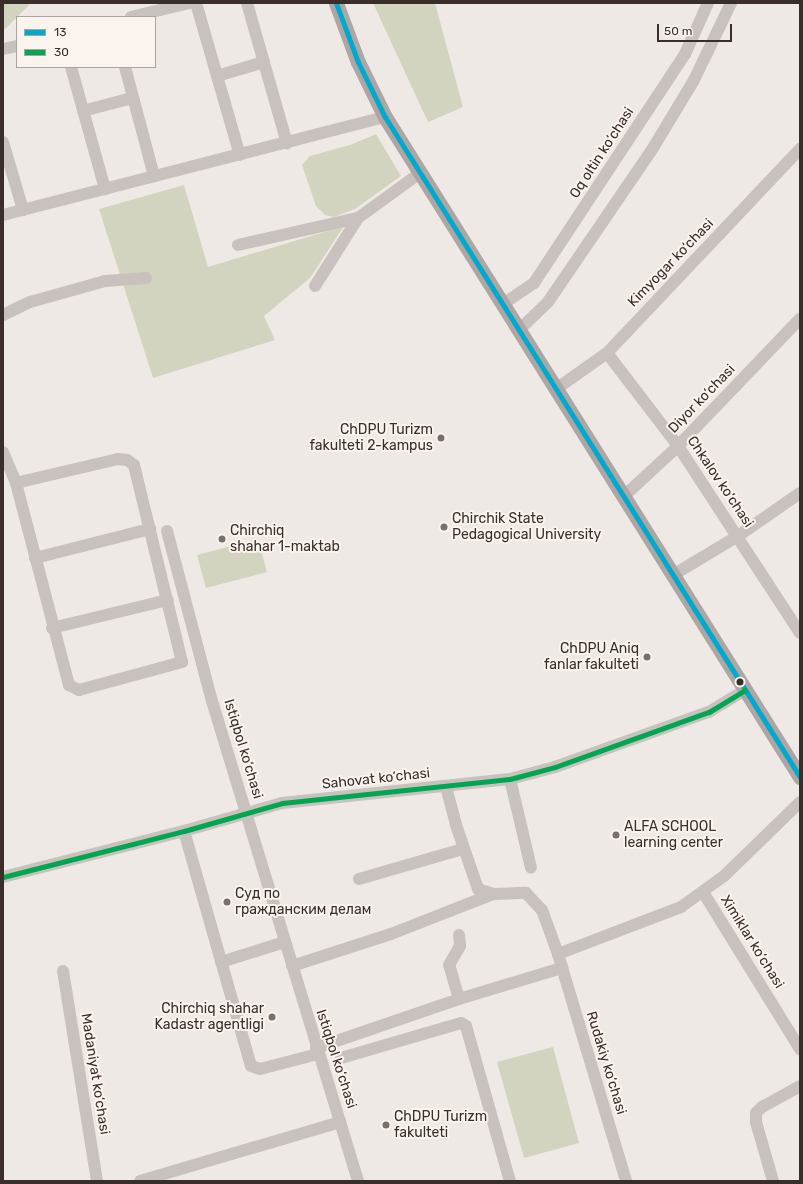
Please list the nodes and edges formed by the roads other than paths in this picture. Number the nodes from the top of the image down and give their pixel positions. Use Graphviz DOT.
graph roads {
  1 [pos="189,3"];
  2 [pos="196,3"];
  3 [pos="248,3"];
  4 [pos="336,3"];
  5 [pos="708,3"];
  6 [pos="731,3"];
  7 [pos="135,16"];
  8 [pos="16,46"];
  9 [pos="3,49"];
  10 [pos="264,62"];
  11 [pos="71,68"];
  12 [pos="125,68"];
  13 [pos="217,76"];
  14 [pos="132,98"];
  15 [pos="83,111"];
  16 [pos="385,117"];
  17 [pos="3,142"];
  18 [pos="287,143"];
  19 [pos="800,149"];
  20 [pos="240,155"];
  21 [pos="420,173"];
  22 [pos="154,176"];
  23 [pos="105,189"];
  24 [pos="23,210"];
  25 [pos="3,215"];
  26 [pos="358,218"];
  27 [pos="238,245"];
  28 [pos="146,278"];
  29 [pos="315,286"];
  30 [pos="503,304"];
  31 [pos="3,315"];
  32 [pos="800,319"];
  33 [pos="519,330"];
  34 [pos="607,352"];
  35 [pos="556,389"];
  36 [pos="678,446"];
  37 [pos="3,452"];
  38 [pos="16,483"];
  39 [pos="623,496"];
  40 [pos="798,499"];
  41 [pos="150,529"];
  42 [pos="167,531"];
  43 [pos="738,536"];
  44 [pos="35,558"];
  45 [pos="673,575"];
  46 [pos="168,600"];
  47 [pos="52,628"];
  48 [pos="800,633"];
  49 [pos="745,690"];
  50 [pos="796,760"];
  51 [pos="800,777"];
  52 [pos="510,779"];
  53 [pos="446,787"];
  54 [pos="800,802"];
  55 [pos="246,811"];
  56 [pos="184,831"];
  57 [pos="463,849"];
  58 [pos="531,868"];
  59 [pos="3,877"];
  60 [pos="359,879"];
  61 [pos="703,892"];
  62 [pos="493,894"];
  63 [pos="459,935"];
  64 [pos="285,942"];
  65 [pos="558,954"];
  66 [pos="221,962"];
  67 [pos="292,966"];
  68 [pos="562,968"];
  69 [pos="63,971"];
  70 [pos="459,999"];
  71 [pos="800,1049"];
  72 [pos="317,1051"];
  73 [pos="341,1058"];
  74 [pos="800,1086"];
  75 [pos="341,1122"];
  76 [pos="97,1181"];
  77 [pos="140,1181"];
  78 [pos="358,1181"];
  79 [pos="510,1181"];
  80 [pos="626,1181"];
  81 [pos="773,1181"];
  1 -- 7 [label="street"];
  2 -- 13 [label="street"];
  3 -- 10 [label="street"];
  4 -- 16 [label="main road"];
  5 -- 30 [label="street, Oq oltin ko‘chasi"];
  6 -- 33 [label="street"];
  8 -- 9 [label="street"];
  10 -- 13 [label="street"];
  10 -- 18 [label="street"];
  11 -- 15 [label="street"];
  12 -- 14 [label="street"];
  13 -- 20 [label="street"];
  14 -- 15 [label="street"];
  14 -- 22 [label="street"];
  15 -- 23 [label="street"];
  16 -- 18 [label="street"];
  16 -- 21 [label="main road"];
  17 -- 24 [label="street"];
  18 -- 20 [label="street"];
  19 -- 34 [label="street, Kimyogar ko‘chasi"];
  20 -- 22 [label="street"];
  21 -- 26 [label="street"];
  21 -- 30 [label="main road"];
  22 -- 23 [label="street"];
  23 -- 24 [label="street"];
  24 -- 25 [label="street"];
  26 -- 27 [label="street"];
  26 -- 29 [label="street"];
  28 -- 31 [label="street"];
  30 -- 33 [label="main road"];
  32 -- 36 [label="street, Diyor ko‘chasi"];
  33 -- 35 [label="main road"];
  34 -- 35 [label="street, Kimyogar ko‘chasi"];
  34 -- 36 [label="street, Chkalov ko‘chasi"];
  35 -- 39 [label="main road"];
  36 -- 39 [label="street, Diyor ko‘chasi"];
  36 -- 43 [label="street, Chkalov ko‘chasi"];
  37 -- 38 [label="street"];
  38 -- 41 [label="street"];
  38 -- 44 [label="street"];
  39 -- 45 [label="main road"];
  40 -- 43 [label="street"];
  41 -- 44 [label="street"];
  41 -- 46 [label="street"];
  42 -- 55 [label="street, Istiqbol ko‘chasi"];
  43 -- 45 [label="street"];
  43 -- 48 [label="street, Chkalov ko‘chasi"];
  44 -- 47 [label="street"];
  45 -- 49 [label="main road"];
  46 -- 47 [label="street"];
  46 -- 47 [label="street"];
  49 -- 50 [label="main road"];
  49 -- 52 [label="street, Sahovat ko‘chasi"];
  50 -- 51 [label="main road"];
  52 -- 53 [label="street, Sahovat ko‘chasi"];
  52 -- 58 [label="street"];
  53 -- 55 [label="street, Sahovat ko‘chasi"];
  53 -- 57 [label="street"];
  54 -- 61 [label="street"];
  55 -- 56 [label="street, Sahovat ko‘chasi"];
  55 -- 64 [label="street, Istiqbol ko‘chasi"];
  56 -- 59 [label="street, Sahovat ko‘chasi"];
  56 -- 66 [label="street"];
  57 -- 60 [label="street"];
  57 -- 62 [label="street"];
  61 -- 65 [label="street"];
  61 -- 71 [label="street, Ximiklar ko‘chasi"];
  62 -- 65 [label="street, Rudakiy ko‘chasi"];
  62 -- 67 [label="street"];
  63 -- 70 [label="street"];
  64 -- 66 [label="street"];
  64 -- 67 [label="street, Istiqbol ko‘chasi"];
  65 -- 68 [label="street, Rudakiy ko‘chasi"];
  66 -- 72 [label="street"];
  67 -- 72 [label="street, Istiqbol ko‘chasi"];
  68 -- 70 [label="street"];
  68 -- 80 [label="street, Rudakiy ko‘chasi"];
  69 -- 76 [label="street, Madaniyat ko‘chasi"];
  70 -- 72 [label="street"];
  72 -- 75 [label="street, Istiqbol ko‘chasi"];
  73 -- 79 [label="street"];
  74 -- 81 [label="street"];
  75 -- 77 [label="street"];
  75 -- 78 [label="street, Istiqbol ko‘chasi"];
}
